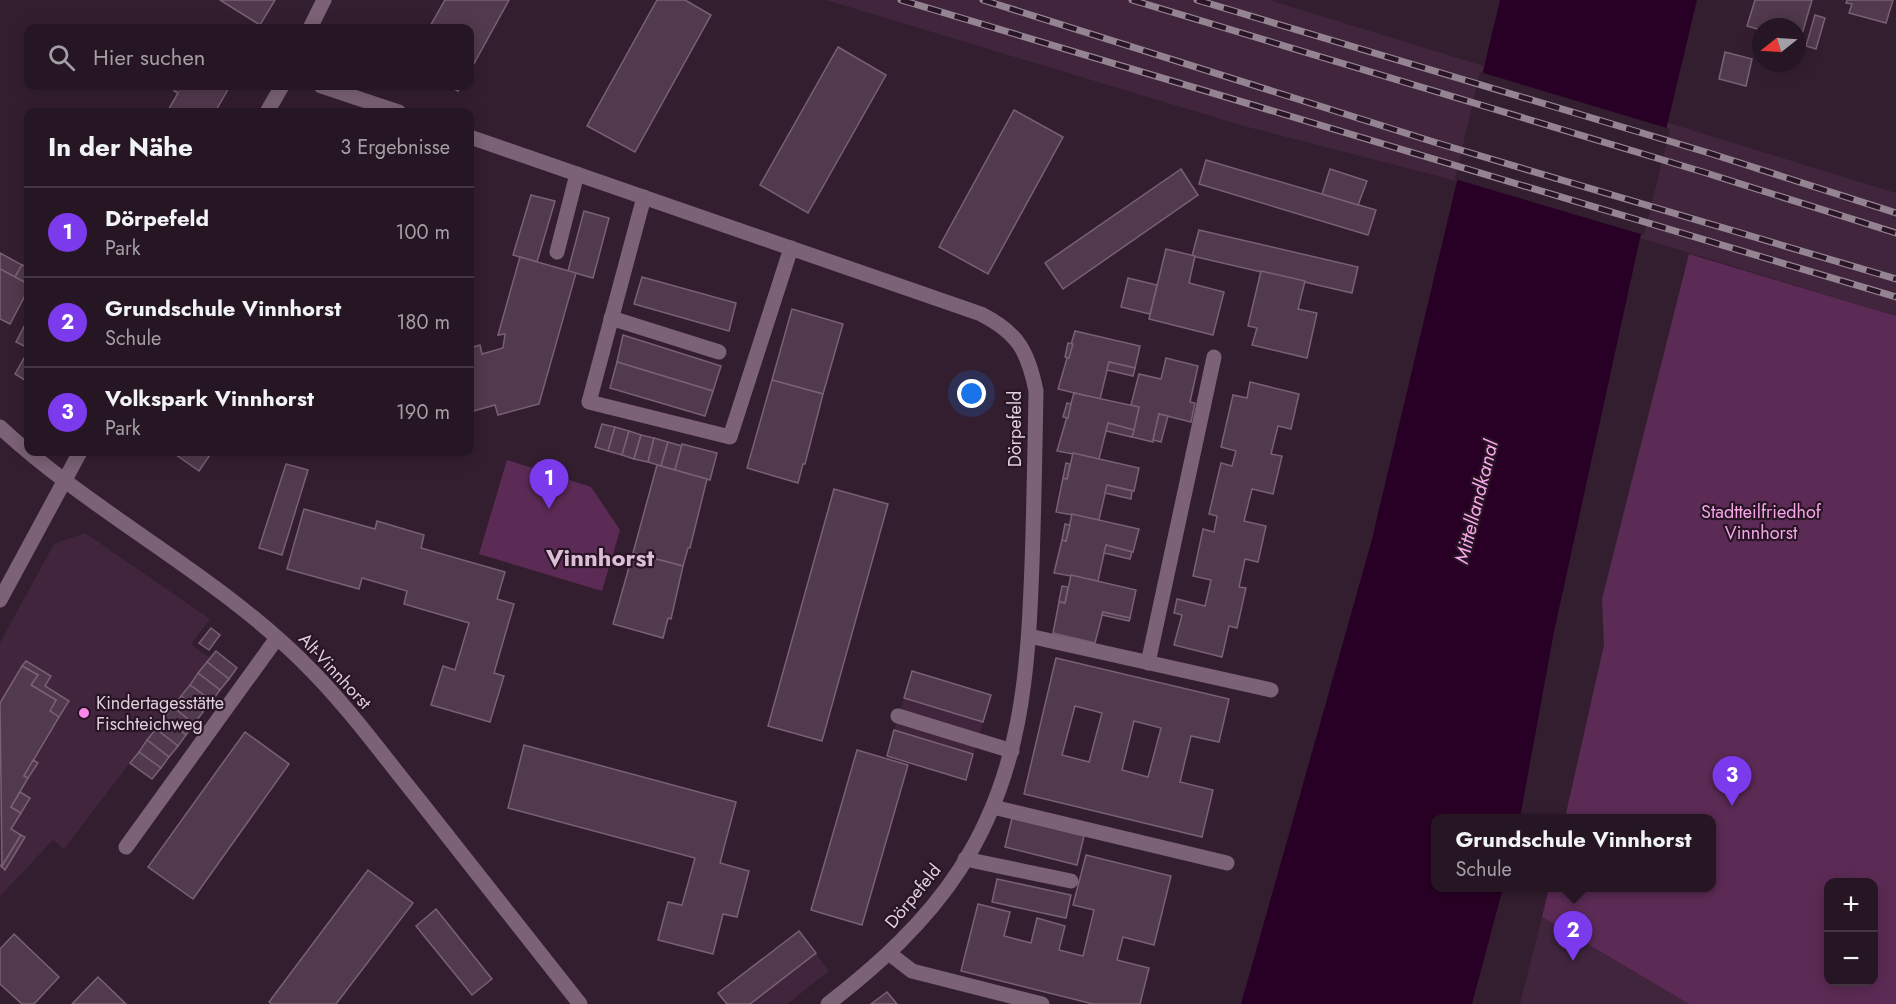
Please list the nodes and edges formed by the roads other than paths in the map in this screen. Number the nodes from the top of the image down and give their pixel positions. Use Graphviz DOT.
graph roads {
  1 [pos="324,0"];
  2 [pos="312,24"];
  3 [pos="280,90"];
  4 [pos="333,90"];
  5 [pos="269,108"];
  6 [pos="387,108"];
  7 [pos="474,138"];
  8 [pos="577,174"];
  9 [pos="644,197"];
  10 [pos="791,248"];
  11 [pos="557,252"];
  12 [pos="611,318"];
  13 [pos="719,352"];
  14 [pos="1214,357"];
  15 [pos="0,427"];
  16 [pos="24,449"];
  17 [pos="32,456"];
  18 [pos="78,456"];
  19 [pos="65,481"];
  20 [pos="0,600"];
  21 [pos="1029,636"];
  22 [pos="277,638"];
  23 [pos="1148,663"];
  24 [pos="1271,690"];
  25 [pos="898,716"];
  26 [pos="1012,751"];
  27 [pos="993,807"];
  28 [pos="126,847"];
  29 [pos="966,859"];
  30 [pos="1227,863"];
  31 [pos="1071,881"];
  32 [pos="890,954"];
  33 [pos="580,1004"];
  34 [pos="828,1004"];
  35 [pos="1042,1004"];
  1 -- 2 [label="street"];
  3 -- 5 [label="street"];
  4 -- 6 [label="street"];
  7 -- 8 [label="street, Dörpefeld"];
  8 -- 9 [label="street, Dörpefeld"];
  8 -- 11 [label="street"];
  9 -- 10 [label="street, Dörpefeld"];
  9 -- 12 [label="street"];
  10 -- 12 [label="street"];
  10 -- 21 [label="street, Dörpefeld"];
  12 -- 13 [label="street"];
  14 -- 23 [label="street"];
  15 -- 16 [label="street, Alt-Vinnhorst"];
  17 -- 19 [label="street, Alt-Vinnhorst"];
  18 -- 19 [label="street"];
  19 -- 20 [label="street"];
  19 -- 22 [label="street, Alt-Vinnhorst"];
  21 -- 23 [label="street"];
  21 -- 26 [label="street, Dörpefeld"];
  22 -- 28 [label="street"];
  22 -- 33 [label="street, Alt-Vinnhorst"];
  23 -- 24 [label="street"];
  25 -- 26 [label="street"];
  26 -- 27 [label="street, Dörpefeld"];
  27 -- 29 [label="street, Dörpefeld"];
  27 -- 30 [label="street"];
  29 -- 31 [label="street"];
  29 -- 32 [label="street, Dörpefeld"];
  32 -- 34 [label="street, Dörpefeld"];
  32 -- 35 [label="street"];
}
